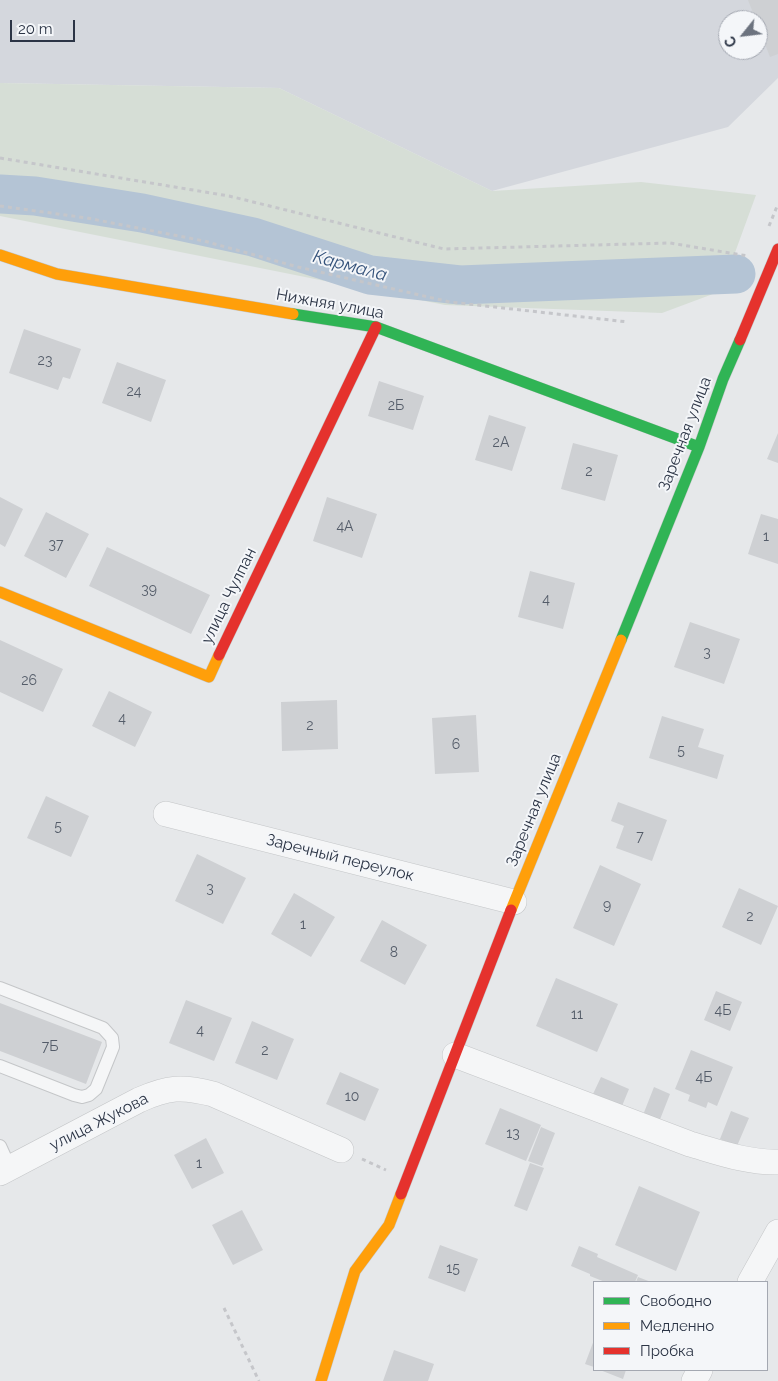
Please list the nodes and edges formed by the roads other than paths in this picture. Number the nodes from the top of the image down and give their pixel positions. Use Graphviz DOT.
graph roads {
  1 [pos="778,249"];
  2 [pos="0,255"];
  3 [pos="376,326"];
  4 [pos="699,447"];
  5 [pos="0,592"];
  6 [pos="166,814"];
  7 [pos="514,902"];
  8 [pos="0,988"];
  9 [pos="455,1055"];
  10 [pos="0,1066"];
  11 [pos="341,1150"];
  12 [pos="3,1162"];
  13 [pos="778,1162"];
  14 [pos="778,1232"];
  15 [pos="751,1281"];
  16 [pos="321,1381"];
  1 -- 4 [label="street, Заречная улица"];
  2 -- 3 [label="street, Нижняя улица"];
  3 -- 4 [label="street, Нижняя улица"];
  3 -- 5 [label="street, улица Чулпан"];
  4 -- 7 [label="street, Заречная улица"];
  6 -- 7 [label="street, Заречный переулок"];
  7 -- 9 [label="street, Заречная улица"];
  8 -- 10 [label="lane"];
  9 -- 13 [label="street"];
  9 -- 16 [label="street, Заречная улица"];
  11 -- 12 [label="street, улица Жукова"];
  14 -- 15 [label="street"];
}
